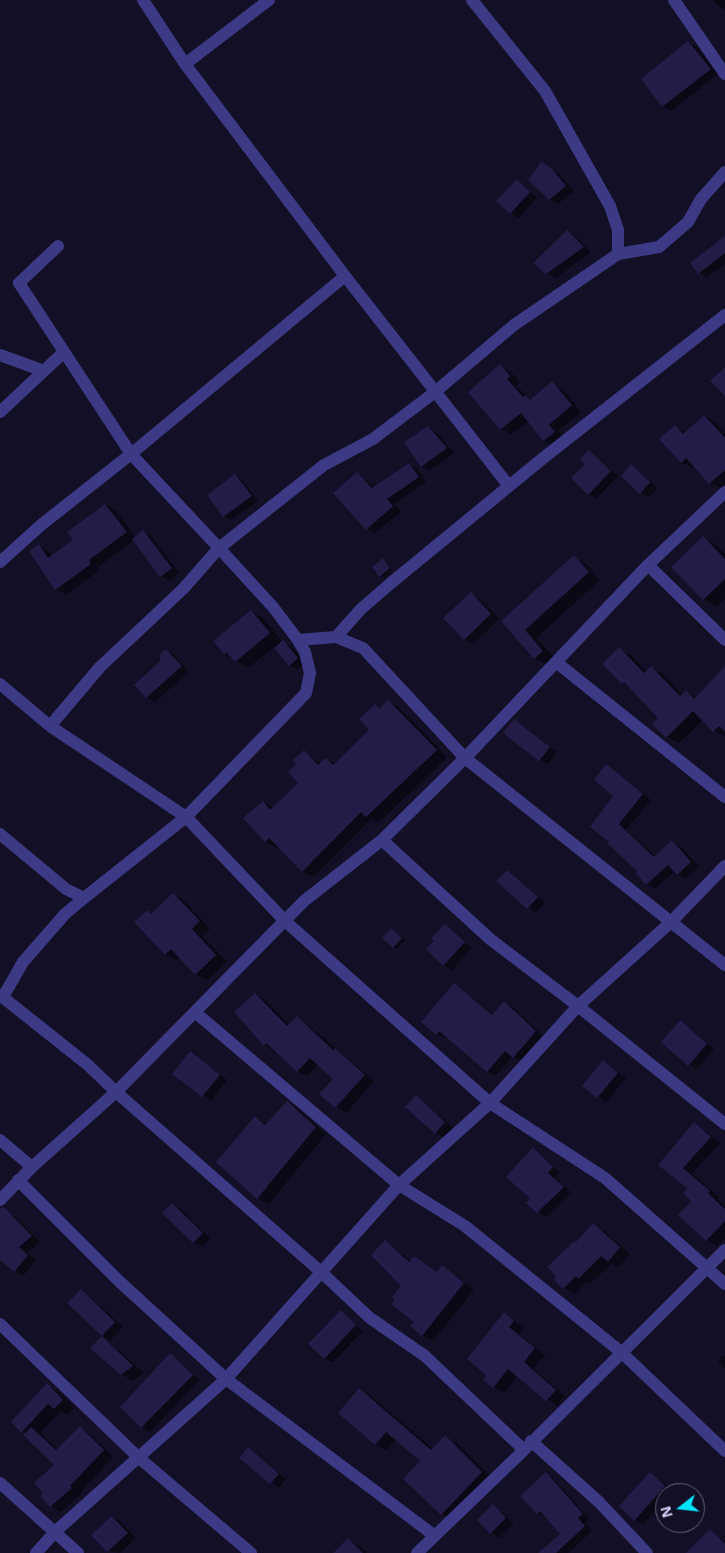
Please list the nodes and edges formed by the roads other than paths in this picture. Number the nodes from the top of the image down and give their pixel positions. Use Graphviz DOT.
graph roads {
  1 [pos="143,0"];
  2 [pos="269,0"];
  3 [pos="472,0"];
  4 [pos="674,0"];
  5 [pos="185,64"];
  6 [pos="725,74"];
  7 [pos="725,172"];
  8 [pos="58,246"];
  9 [pos="618,254"];
  10 [pos="345,276"];
  11 [pos="725,315"];
  12 [pos="64,352"];
  13 [pos="0,354"];
  14 [pos="44,371"];
  15 [pos="435,392"];
  16 [pos="0,412"];
  17 [pos="132,454"];
  18 [pos="509,486"];
  19 [pos="725,492"];
  20 [pos="219,548"];
  21 [pos="0,562"];
  22 [pos="648,565"];
  23 [pos="336,637"];
  24 [pos="298,640"];
  25 [pos="725,640"];
  26 [pos="556,662"];
  27 [pos="1,683"];
  28 [pos="50,726"];
  29 [pos="465,758"];
  30 [pos="725,797"];
  31 [pos="186,817"];
  32 [pos="0,834"];
  33 [pos="382,840"];
  34 [pos="725,866"];
  35 [pos="84,898"];
  36 [pos="285,921"];
  37 [pos="671,922"];
  38 [pos="725,965"];
  39 [pos="1,996"];
  40 [pos="578,1006"];
  41 [pos="196,1013"];
  42 [pos="116,1092"];
  43 [pos="490,1103"];
  44 [pos="725,1124"];
  45 [pos="0,1140"];
  46 [pos="32,1167"];
  47 [pos="18,1180"];
  48 [pos="399,1185"];
  49 [pos="0,1200"];
  50 [pos="725,1250"];
  51 [pos="706,1268"];
  52 [pos="320,1271"];
  53 [pos="725,1284"];
  54 [pos="0,1324"];
  55 [pos="621,1352"];
  56 [pos="226,1379"];
  57 [pos="527,1446"];
  58 [pos="725,1450"];
  59 [pos="138,1457"];
  60 [pos="0,1483"];
  61 [pos="56,1531"];
  62 [pos="435,1536"];
  63 [pos="36,1553"];
  64 [pos="78,1553"];
  65 [pos="251,1553"];
  66 [pos="417,1553"];
  67 [pos="647,1553"];
  1 -- 5 [label="street"];
  2 -- 5 [label="street"];
  3 -- 9 [label="street"];
  4 -- 6 [label="street"];
  5 -- 10 [label="street"];
  7 -- 9 [label="street"];
  8 -- 12 [label="street"];
  9 -- 15 [label="street"];
  10 -- 15 [label="street"];
  10 -- 17 [label="street"];
  11 -- 18 [label="street"];
  12 -- 14 [label="street"];
  12 -- 17 [label="street"];
  13 -- 14 [label="street"];
  14 -- 16 [label="street"];
  15 -- 18 [label="street"];
  15 -- 20 [label="street"];
  17 -- 20 [label="street"];
  17 -- 21 [label="street"];
  18 -- 23 [label="street"];
  19 -- 22 [label="street"];
  20 -- 24 [label="street"];
  20 -- 28 [label="street"];
  22 -- 25 [label="street"];
  22 -- 26 [label="street"];
  23 -- 24 [label="street"];
  23 -- 29 [label="street"];
  24 -- 31 [label="street"];
  26 -- 29 [label="street"];
  26 -- 30 [label="street"];
  27 -- 28 [label="street"];
  28 -- 31 [label="street"];
  29 -- 33 [label="street"];
  29 -- 37 [label="street"];
  31 -- 35 [label="street"];
  31 -- 36 [label="street"];
  32 -- 35 [label="street"];
  33 -- 36 [label="street"];
  33 -- 40 [label="street"];
  34 -- 37 [label="street"];
  35 -- 39 [label="street"];
  36 -- 41 [label="street"];
  36 -- 43 [label="street"];
  37 -- 38 [label="street"];
  37 -- 40 [label="street"];
  39 -- 42 [label="street"];
  40 -- 43 [label="street"];
  40 -- 44 [label="street"];
  41 -- 42 [label="street"];
  41 -- 48 [label="street"];
  42 -- 46 [label="street"];
  42 -- 52 [label="street"];
  43 -- 48 [label="street"];
  43 -- 51 [label="street"];
  45 -- 46 [label="street"];
  46 -- 47 [label="street"];
  47 -- 49 [label="street"];
  47 -- 56 [label="street"];
  48 -- 52 [label="street"];
  48 -- 55 [label="street"];
  50 -- 51 [label="street"];
  51 -- 53 [label="street"];
  51 -- 55 [label="street"];
  52 -- 56 [label="street"];
  52 -- 57 [label="street"];
  54 -- 59 [label="street"];
  55 -- 57 [label="street"];
  55 -- 58 [label="street"];
  56 -- 59 [label="street"];
  56 -- 62 [label="street"];
  57 -- 62 [label="street"];
  57 -- 67 [label="street"];
  59 -- 61 [label="street"];
  59 -- 65 [label="street"];
  60 -- 61 [label="street"];
  61 -- 63 [label="street"];
  61 -- 64 [label="street"];
  62 -- 66 [label="street"];
}
